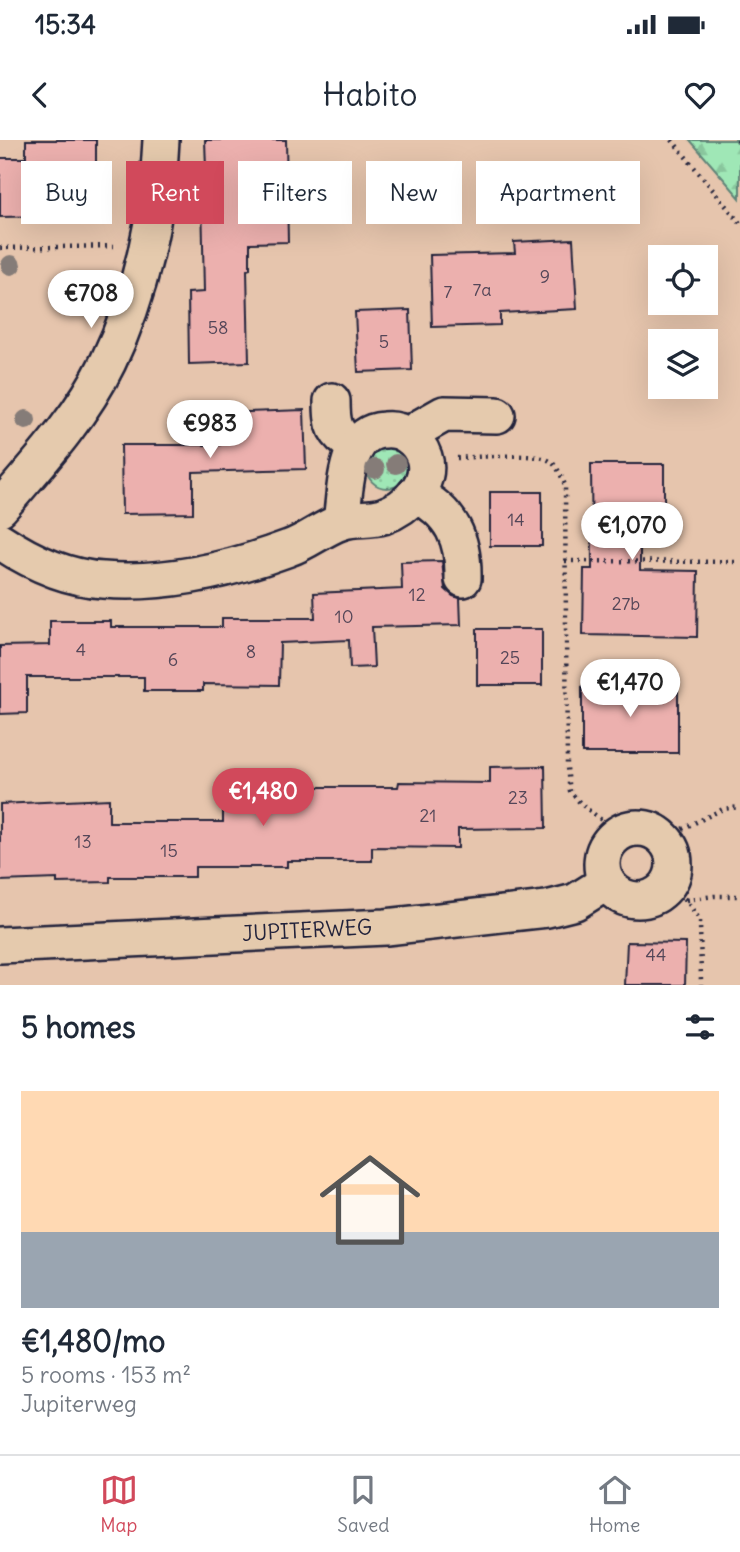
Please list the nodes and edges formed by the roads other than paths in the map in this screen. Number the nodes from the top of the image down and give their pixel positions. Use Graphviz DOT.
graph roads {
  1 [pos="161,140"];
  2 [pos="332,401"];
  3 [pos="497,415"];
  4 [pos="356,447"];
  5 [pos="418,449"];
  6 [pos="415,494"];
  7 [pos="0,508"];
  8 [pos="341,521"];
  9 [pos="0,541"];
  10 [pos="463,579"];
  11 [pos="607,882"];
  12 [pos="0,944"];
  1 -- 7 [label="street"];
  2 -- 4 [label="street"];
  3 -- 5 [label="street"];
  4 -- 5 [label="street"];
  4 -- 8 [label="street"];
  5 -- 6 [label="street"];
  6 -- 8 [label="street"];
  6 -- 10 [label="street"];
  8 -- 9 [label="street"];
  11 -- 11 [label="street"];
  11 -- 12 [label="street, JUPITERWEG"];
}
